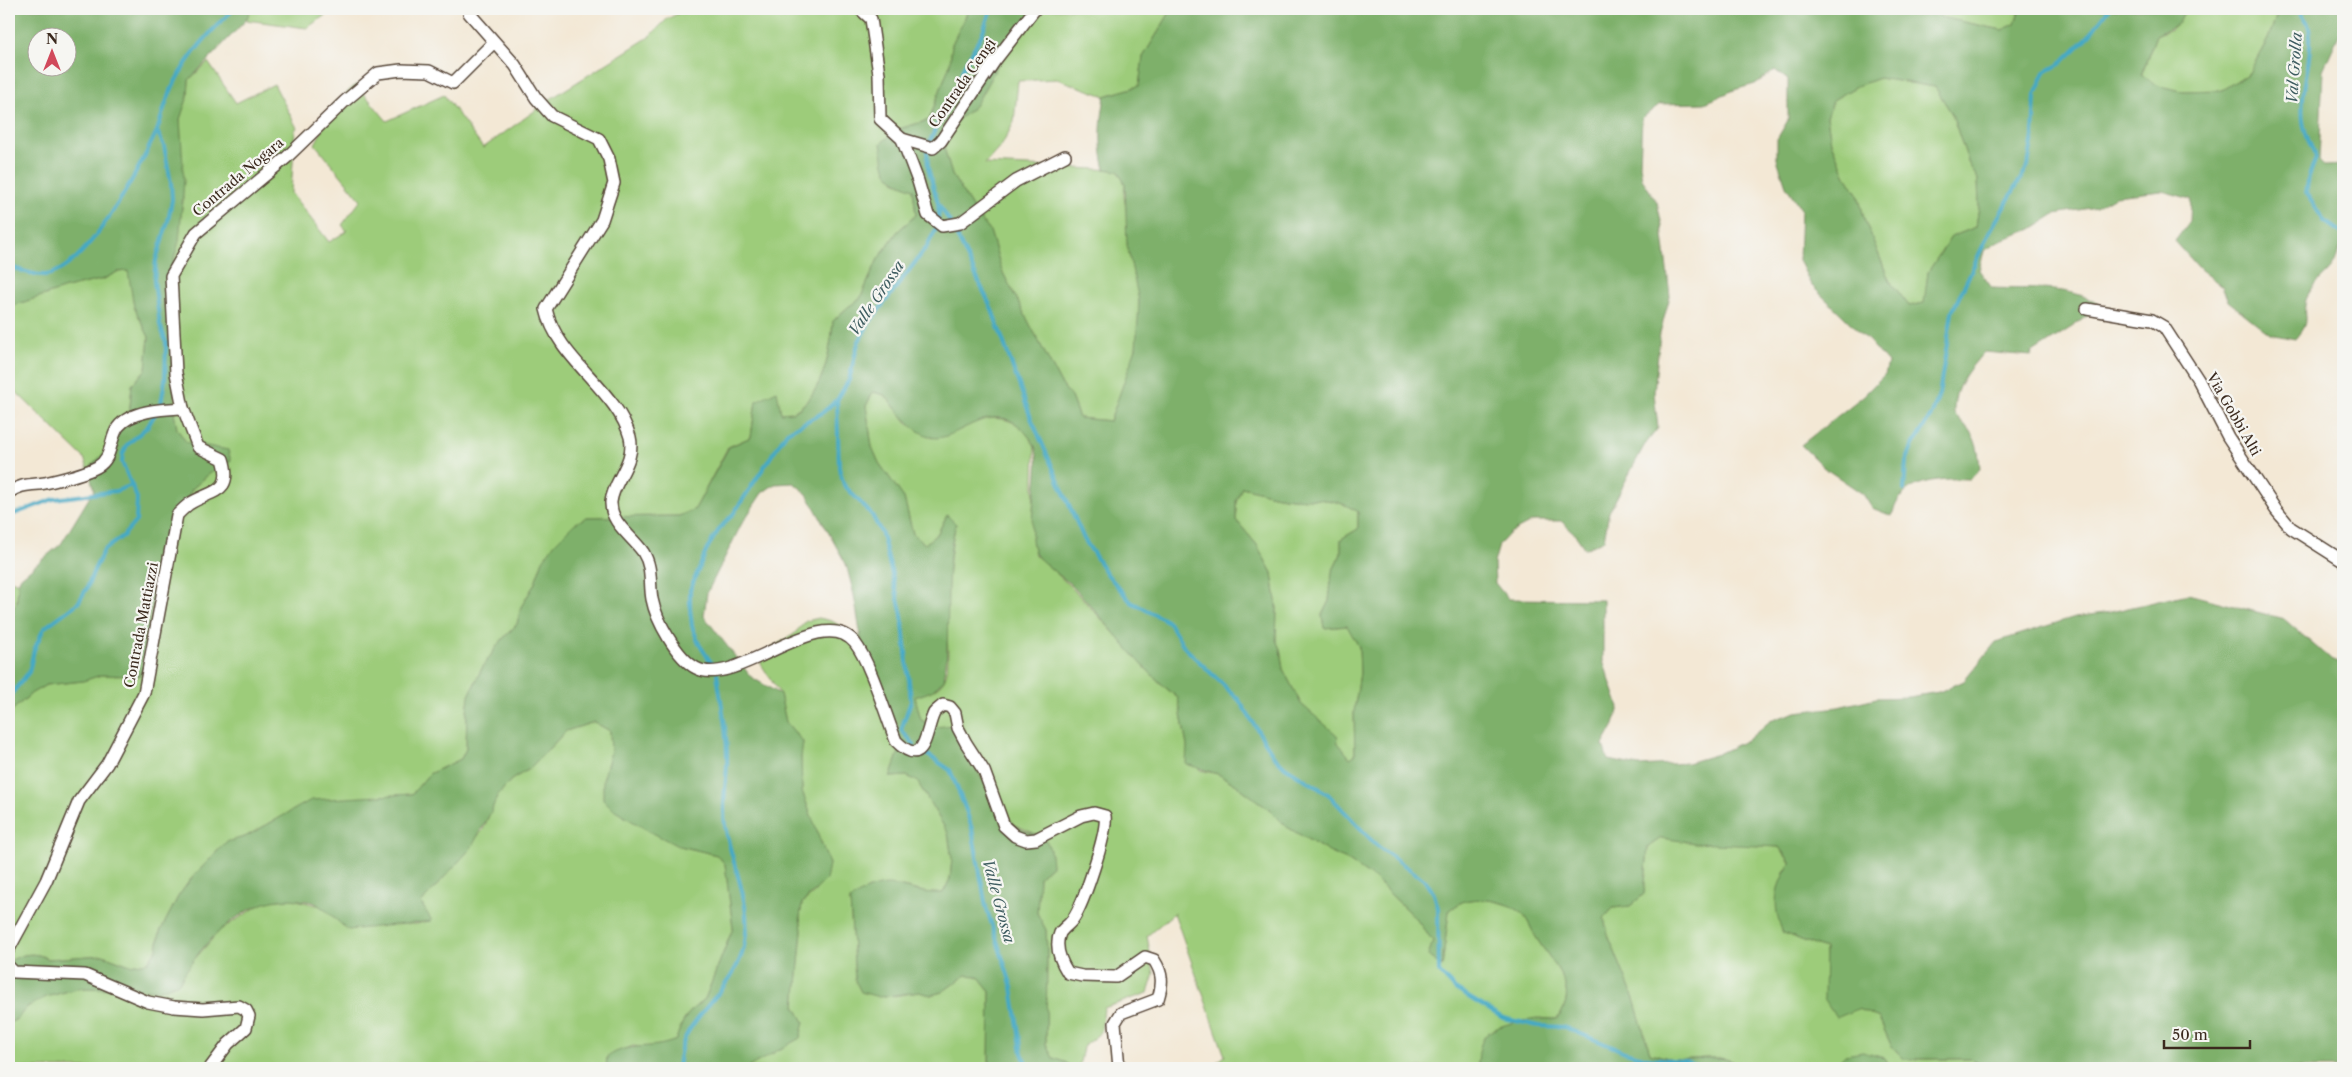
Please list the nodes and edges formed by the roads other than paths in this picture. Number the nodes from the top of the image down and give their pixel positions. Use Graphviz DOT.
graph roads {
  1 [pos="472,9"];
  2 [pos="860,9"];
  3 [pos="1036,9"];
  4 [pos="494,42"];
  5 [pos="902,139"];
  6 [pos="1065,156"];
  7 [pos="2087,309"];
  8 [pos="183,408"];
  9 [pos="9,492"];
  10 [pos="2343,561"];
  11 [pos="9,949"];
  12 [pos="9,968"];
  13 [pos="210,1068"];
  14 [pos="1119,1068"];
  1 -- 4 [label="street"];
  2 -- 5 [label="street"];
  3 -- 5 [label="street, Contrada Cengi"];
  4 -- 8 [label="street, Contrada Nogara"];
  4 -- 14 [label="street"];
  5 -- 6 [label="street"];
  7 -- 10 [label="street, Via Gobbi Alti"];
  8 -- 9 [label="street"];
  8 -- 11 [label="street, Contrada Mattiazzi"];
  12 -- 13 [label="street"];
}
